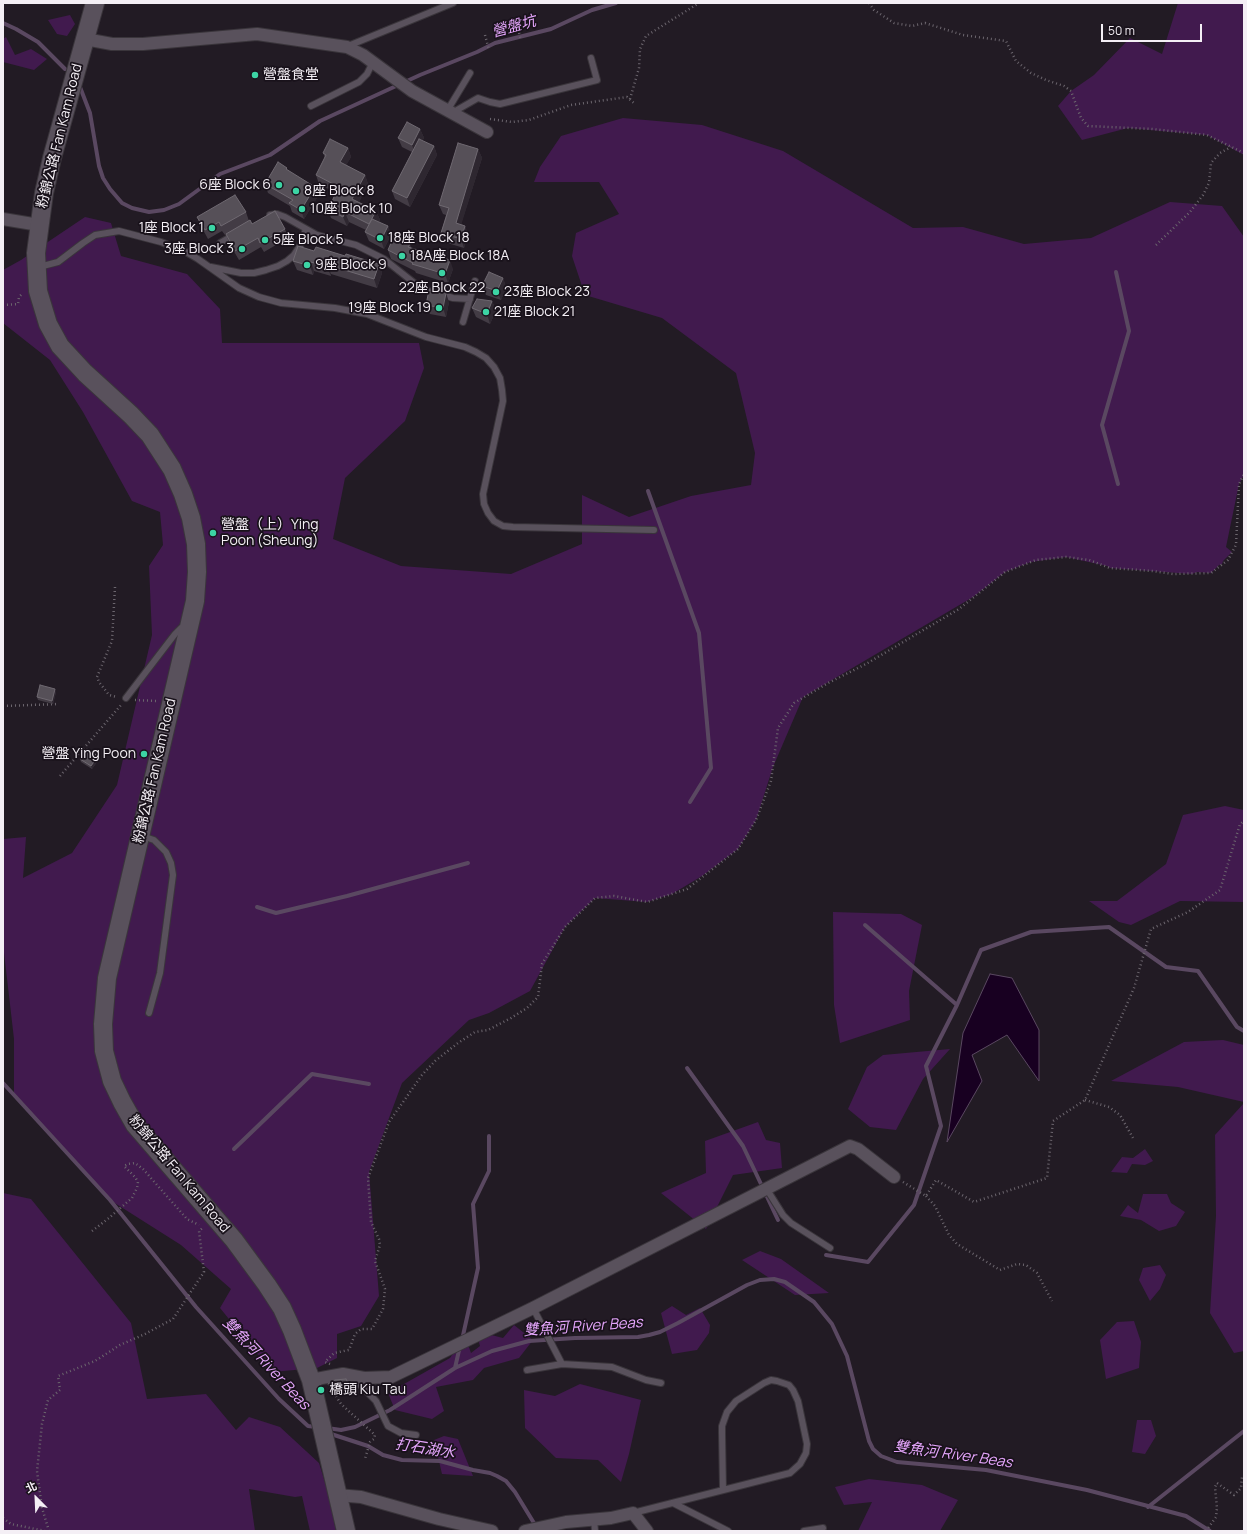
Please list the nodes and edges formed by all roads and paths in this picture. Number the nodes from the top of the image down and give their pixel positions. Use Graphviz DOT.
graph roads {
  1 [pos="95,3"];
  2 [pos="453,3"];
  3 [pos="699,3"];
  4 [pos="869,3"];
  5 [pos="518,29"];
  6 [pos="485,35"];
  7 [pos="85,39"];
  8 [pos="520,40"];
  9 [pos="347,47"];
  10 [pos="489,50"];
  11 [pos="367,58"];
  12 [pos="591,58"];
  13 [pos="470,73"];
  14 [pos="630,100"];
  15 [pos="635,104"];
  16 [pos="311,106"];
  17 [pos="450,112"];
  18 [pos="468,122"];
  19 [pos="487,132"];
  20 [pos="1232,147"];
  21 [pos="1244,153"];
  22 [pos="262,218"];
  23 [pos="3,219"];
  24 [pos="39,225"];
  25 [pos="306,230"];
  26 [pos="238,233"];
  27 [pos="220,243"];
  28 [pos="1156,245"];
  29 [pos="210,267"];
  30 [pos="36,268"];
  31 [pos="475,281"];
  32 [pos="26,291"];
  33 [pos="470,300"];
  34 [pos="3,305"];
  35 [pos="464,322"];
  36 [pos="1244,474"];
  37 [pos="654,530"];
  38 [pos="115,587"];
  39 [pos="189,626"];
  40 [pos="126,698"];
  41 [pos="137,701"];
  42 [pos="159,701"];
  43 [pos="59,704"];
  44 [pos="3,706"];
  45 [pos="60,776"];
  46 [pos="1244,821"];
  47 [pos="140,836"];
  48 [pos="149,1013"];
  49 [pos="1085,1100"];
  50 [pos="1134,1138"];
  51 [pos="894,1177"];
  52 [pos="766,1188"];
  53 [pos="926,1196"];
  54 [pos="205,1228"];
  55 [pos="209,1229"];
  56 [pos="92,1231"];
  57 [pos="830,1248"];
  58 [pos="1052,1301"];
  59 [pos="533,1308"];
  60 [pos="562,1364"];
  61 [pos="527,1370"];
  62 [pos="350,1375"];
  63 [pos="311,1380"];
  64 [pos="661,1383"];
  65 [pos="336,1396"];
  66 [pos="416,1435"];
  67 [pos="365,1459"];
  68 [pos="1244,1478"];
  69 [pos="723,1490"];
  70 [pos="337,1495"];
  71 [pos="673,1503"];
  72 [pos="633,1513"];
  73 [pos="3,1518"];
  74 [pos="595,1525"];
  75 [pos="823,1528"];
  76 [pos="46,1531"];
  77 [pos="49,1531"];
  78 [pos="346,1531"];
  79 [pos="492,1531"];
  80 [pos="525,1531"];
  81 [pos="648,1531"];
  82 [pos="728,1531"];
  83 [pos="804,1531"];
  84 [pos="1206,1531"];
  1 -- 7 [label="main road, 粉錦公路 Fan Kam Road"];
  2 -- 9 [label="lane"];
  3 -- 14 [label="path"];
  4 -- 20 [label="path"];
  5 -- 8 [label="path"];
  6 -- 10 [label="path"];
  7 -- 9 [label="street"];
  7 -- 24 [label="main road, 粉錦公路 Fan Kam Road"];
  9 -- 11 [label="street"];
  11 -- 16 [label="lane"];
  11 -- 17 [label="street"];
  12 -- 17 [label="lane"];
  13 -- 17 [label="lane"];
  14 -- 15 [label="path"];
  14 -- 18 [label="path"];
  17 -- 18 [label="street"];
  18 -- 19 [label="street"];
  20 -- 21 [label="path"];
  20 -- 28 [label="path"];
  22 -- 25 [label="lane"];
  23 -- 24 [label="street"];
  24 -- 30 [label="main road, 粉錦公路 Fan Kam Road"];
  25 -- 29 [label="lane"];
  25 -- 33 [label="lane"];
  26 -- 27 [label="lane"];
  29 -- 30 [label="lane"];
  29 -- 37 [label="lane"];
  30 -- 39 [label="main road, 粉錦公路 Fan Kam Road"];
  31 -- 33 [label="lane"];
  32 -- 34 [label="path"];
  33 -- 35 [label="lane"];
  36 -- 62 [label="path"];
  38 -- 40 [label="path"];
  39 -- 40 [label="lane"];
  39 -- 47 [label="main road, 粉錦公路 Fan Kam Road"];
  40 -- 45 [label="path"];
  41 -- 42 [label="path"];
  43 -- 44 [label="path"];
  46 -- 49 [label="path"];
  47 -- 48 [label="lane"];
  47 -- 63 [label="main road, 粉錦公路 Fan Kam Road"];
  49 -- 50 [label="path"];
  49 -- 53 [label="path"];
  51 -- 52 [label="street"];
  51 -- 53 [label="path"];
  52 -- 57 [label="lane"];
  52 -- 59 [label="street"];
  53 -- 58 [label="path"];
  54 -- 55 [label="path"];
  54 -- 56 [label="path"];
  54 -- 77 [label="path"];
  59 -- 60 [label="lane"];
  59 -- 62 [label="street"];
  60 -- 61 [label="lane"];
  60 -- 64 [label="lane"];
  62 -- 63 [label="street"];
  62 -- 66 [label="lane"];
  63 -- 70 [label="main road, 粉錦公路 Fan Kam Road"];
  65 -- 67 [label="path"];
  68 -- 84 [label="path"];
  69 -- 69 [label="lane"];
  69 -- 71 [label="lane"];
  70 -- 78 [label="main road, 粉錦公路 Fan Kam Road"];
  70 -- 79 [label="street"];
  71 -- 72 [label="lane"];
  71 -- 82 [label="lane"];
  72 -- 74 [label="street"];
  72 -- 81 [label="street"];
  73 -- 76 [label="path"];
  74 -- 80 [label="street"];
  75 -- 83 [label="lane"];
}
